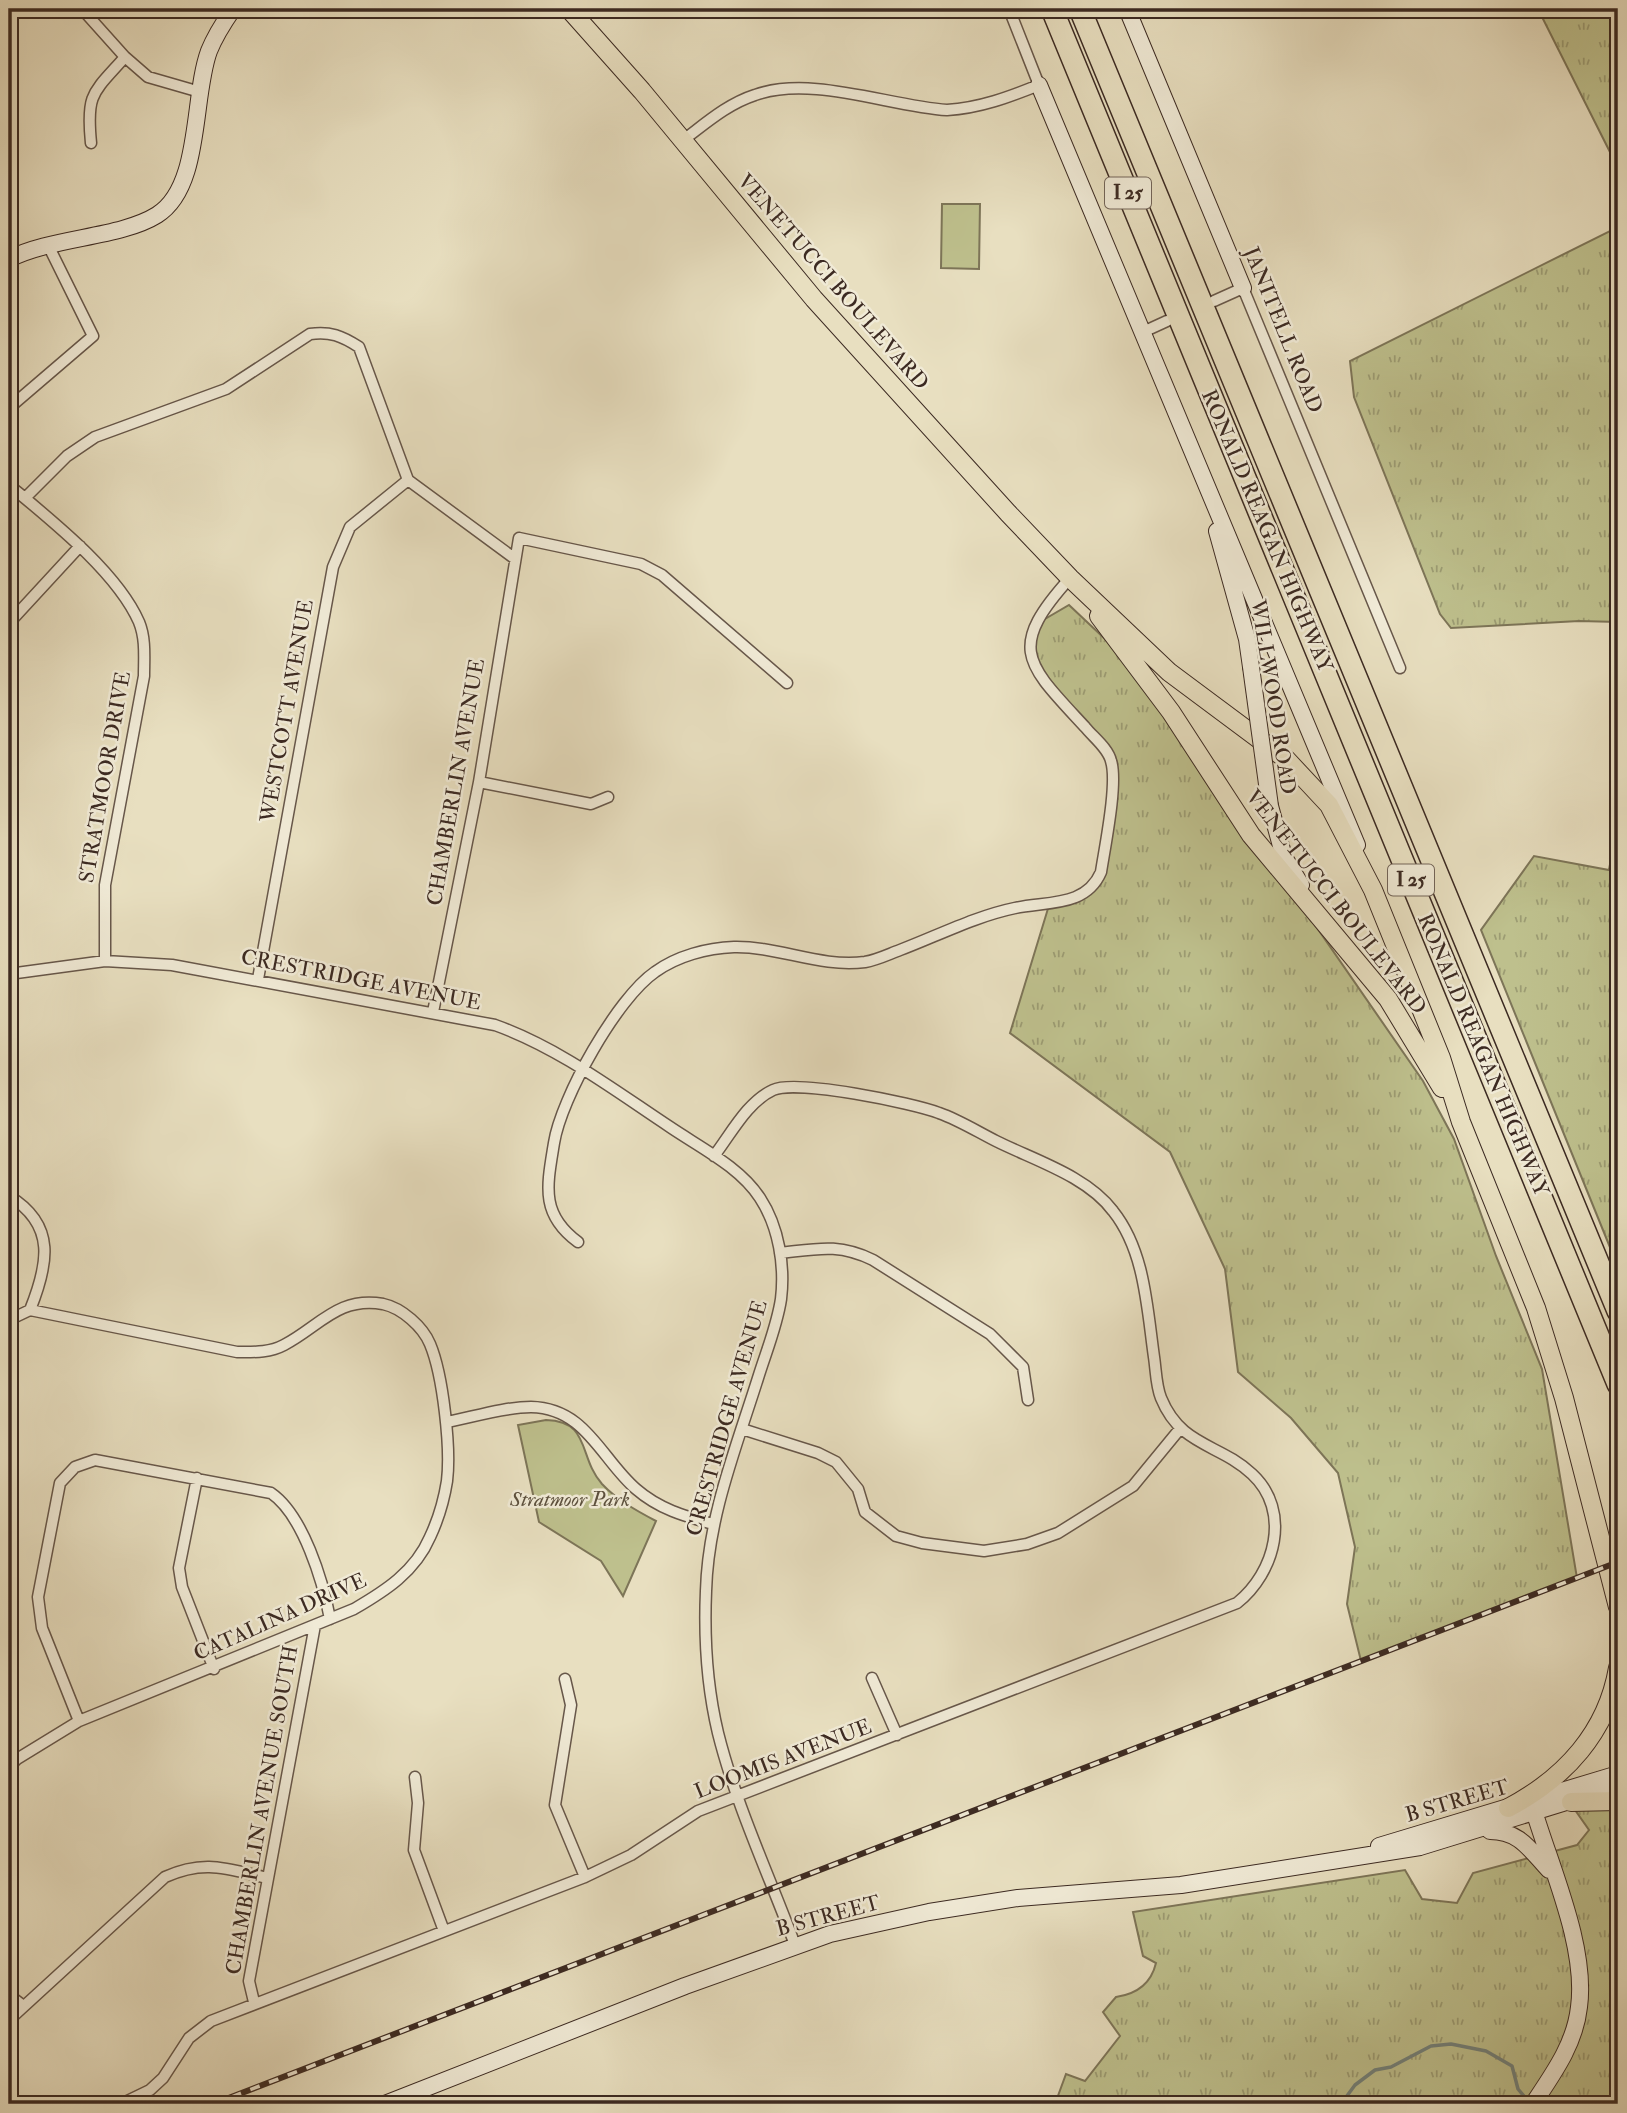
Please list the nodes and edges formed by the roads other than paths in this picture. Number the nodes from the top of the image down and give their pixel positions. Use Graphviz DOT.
graph roads {
  1 [pos="82,9"];
  2 [pos="233,9"];
  3 [pos="569,9"];
  4 [pos="1009,9"];
  5 [pos="1052,9"];
  6 [pos="1080,9"];
  7 [pos="1127,9"];
  8 [pos="125,57"];
  9 [pos="1040,85"];
  10 [pos="200,92"];
  11 [pos="682,141"];
  12 [pos="91,143"];
  13 [pos="48,245"];
  14 [pos="9,259"];
  15 [pos="1243,288"];
  16 [pos="1214,301"];
  17 [pos="1167,321"];
  18 [pos="1143,332"];
  19 [pos="9,408"];
  20 [pos="1192,452"];
  21 [pos="408,480"];
  22 [pos="9,485"];
  23 [pos="24,498"];
  24 [pos="80,546"];
  25 [pos="514,558"];
  26 [pos="1070,578"];
  27 [pos="9,624"];
  28 [pos="1400,668"];
  29 [pos="787,683"];
  30 [pos="479,782"];
  31 [pos="608,797"];
  32 [pos="1373,890"];
  33 [pos="1338,937"];
  34 [pos="105,961"];
  35 [pos="9,974"];
  36 [pos="258,979"];
  37 [pos="433,1012"];
  38 [pos="582,1069"];
  39 [pos="1461,1122"];
  40 [pos="714,1156"];
  41 [pos="9,1196"];
  42 [pos="578,1242"];
  43 [pos="780,1254"];
  44 [pos="30,1310"];
  45 [pos="1618,1311"];
  46 [pos="9,1320"];
  47 [pos="1618,1384"];
  48 [pos="1028,1400"];
  49 [pos="447,1422"];
  50 [pos="742,1429"];
  51 [pos="1179,1430"];
  52 [pos="197,1478"];
  53 [pos="713,1524"];
  54 [pos="1618,1607"];
  55 [pos="330,1619"];
  56 [pos="315,1625"];
  57 [pos="1618,1668"];
  58 [pos="214,1669"];
  59 [pos="872,1678"];
  60 [pos="565,1679"];
  61 [pos="79,1721"];
  62 [pos="897,1735"];
  63 [pos="9,1767"];
  64 [pos="1618,1774"];
  65 [pos="415,1777"];
  66 [pos="1618,1786"];
  67 [pos="738,1794"];
  68 [pos="1618,1801"];
  69 [pos="1571,1802"];
  70 [pos="1508,1808"];
  71 [pos="1535,1814"];
  72 [pos="1480,1830"];
  73 [pos="1308,1866"];
  74 [pos="1554,1875"];
  75 [pos="585,1877"];
  76 [pos="268,1878"];
  77 [pos="444,1931"];
  78 [pos="795,1945"];
  79 [pos="9,1995"];
  80 [pos="254,2002"];
  81 [pos="23,2005"];
  82 [pos="9,2021"];
  83 [pos="121,2104"];
  84 [pos="385,2104"];
  85 [pos="1534,2104"];
  1 -- 8 [label="street"];
  2 -- 10 [label="street"];
  3 -- 11 [label="main road, VENETUCCI BOULEVARD"];
  4 -- 9 [label="street, WILLWOOD ROAD"];
  5 -- 47 [label="highway, RONALD REAGAN HIGHWAY / I 25"];
  6 -- 45 [label="highway, RONALD REAGAN HIGHWAY / I 25"];
  7 -- 15 [label="street, JANITELL ROAD"];
  8 -- 10 [label="street"];
  8 -- 12 [label="street"];
  9 -- 11 [label="street"];
  9 -- 18 [label="street, WILLWOOD ROAD"];
  10 -- 13 [label="street"];
  11 -- 26 [label="main road, VENETUCCI BOULEVARD"];
  13 -- 14 [label="street"];
  13 -- 19 [label="street"];
  15 -- 16 [label="street"];
  15 -- 28 [label="street, JANITELL ROAD"];
  17 -- 18 [label="street"];
  18 -- 20 [label="street, WILLWOOD ROAD"];
  20 -- 32 [label="street, WILLWOOD ROAD"];
  20 -- 33 [label="street, WILLWOOD ROAD, bridge"];
  21 -- 23 [label="street"];
  21 -- 25 [label="street"];
  21 -- 36 [label="street, WESTCOTT AVENUE"];
  22 -- 23 [label="street, STRATMOOR DRIVE"];
  23 -- 24 [label="street, STRATMOOR DRIVE"];
  24 -- 27 [label="street"];
  24 -- 34 [label="street, STRATMOOR DRIVE"];
  25 -- 29 [label="street, CHAMBERLIN AVENUE"];
  25 -- 30 [label="street, CHAMBERLIN AVENUE"];
  26 -- 32 [label="main road, VENETUCCI BOULEVARD"];
  26 -- 33 [label="main road, VENETUCCI BOULEVARD"];
  26 -- 38 [label="street"];
  30 -- 31 [label="street"];
  30 -- 37 [label="street, CHAMBERLIN AVENUE"];
  32 -- 39 [label="main road, VENETUCCI BOULEVARD"];
  33 -- 39 [label="main road, VENETUCCI BOULEVARD"];
  34 -- 35 [label="street, CRESTRIDGE AVENUE"];
  34 -- 36 [label="street, CRESTRIDGE AVENUE"];
  36 -- 37 [label="street, CRESTRIDGE AVENUE"];
  37 -- 38 [label="street, CRESTRIDGE AVENUE"];
  38 -- 40 [label="street, CRESTRIDGE AVENUE"];
  38 -- 42 [label="street"];
  39 -- 54 [label="main road, VENETUCCI BOULEVARD"];
  40 -- 43 [label="street, CRESTRIDGE AVENUE"];
  40 -- 51 [label="street"];
  41 -- 44 [label="street"];
  43 -- 48 [label="street"];
  43 -- 50 [label="street, CRESTRIDGE AVENUE"];
  44 -- 46 [label="street"];
  44 -- 49 [label="street, CATALINA DRIVE"];
  49 -- 53 [label="street"];
  49 -- 55 [label="street, CATALINA DRIVE"];
  50 -- 51 [label="street"];
  50 -- 53 [label="street, CRESTRIDGE AVENUE"];
  51 -- 62 [label="street, LOOMIS AVENUE"];
  52 -- 55 [label="street"];
  52 -- 58 [label="street"];
  52 -- 61 [label="street"];
  53 -- 67 [label="street, CRESTRIDGE AVENUE"];
  55 -- 56 [label="street, CATALINA DRIVE"];
  56 -- 58 [label="street, CATALINA DRIVE"];
  56 -- 76 [label="street, CHAMBERLIN AVENUE SOUTH"];
  57 -- 70 [label="main road"];
  58 -- 61 [label="street, CATALINA DRIVE"];
  59 -- 62 [label="street"];
  60 -- 75 [label="street"];
  61 -- 63 [label="street, CATALINA DRIVE"];
  62 -- 67 [label="street, LOOMIS AVENUE"];
  64 -- 70 [label="street, B STREET"];
  65 -- 77 [label="street"];
  66 -- 69 [label="street, B STREET"];
  67 -- 75 [label="street, LOOMIS AVENUE"];
  67 -- 78 [label="street, CRESTRIDGE AVENUE"];
  68 -- 69 [label="main road"];
  69 -- 71 [label="street, B STREET"];
  70 -- 73 [label="street, B STREET"];
  71 -- 72 [label="street, B STREET"];
  71 -- 74 [label="street"];
  72 -- 73 [label="street, B STREET"];
  72 -- 74 [label="street"];
  73 -- 78 [label="street, B STREET"];
  74 -- 85 [label="street"];
  75 -- 77 [label="street, LOOMIS AVENUE"];
  76 -- 80 [label="street, CHAMBERLIN AVENUE SOUTH"];
  76 -- 81 [label="street"];
  77 -- 80 [label="street, LOOMIS AVENUE"];
  78 -- 84 [label="street, B STREET"];
  79 -- 81 [label="street"];
  80 -- 83 [label="street, LOOMIS AVENUE"];
  81 -- 82 [label="street"];
}
